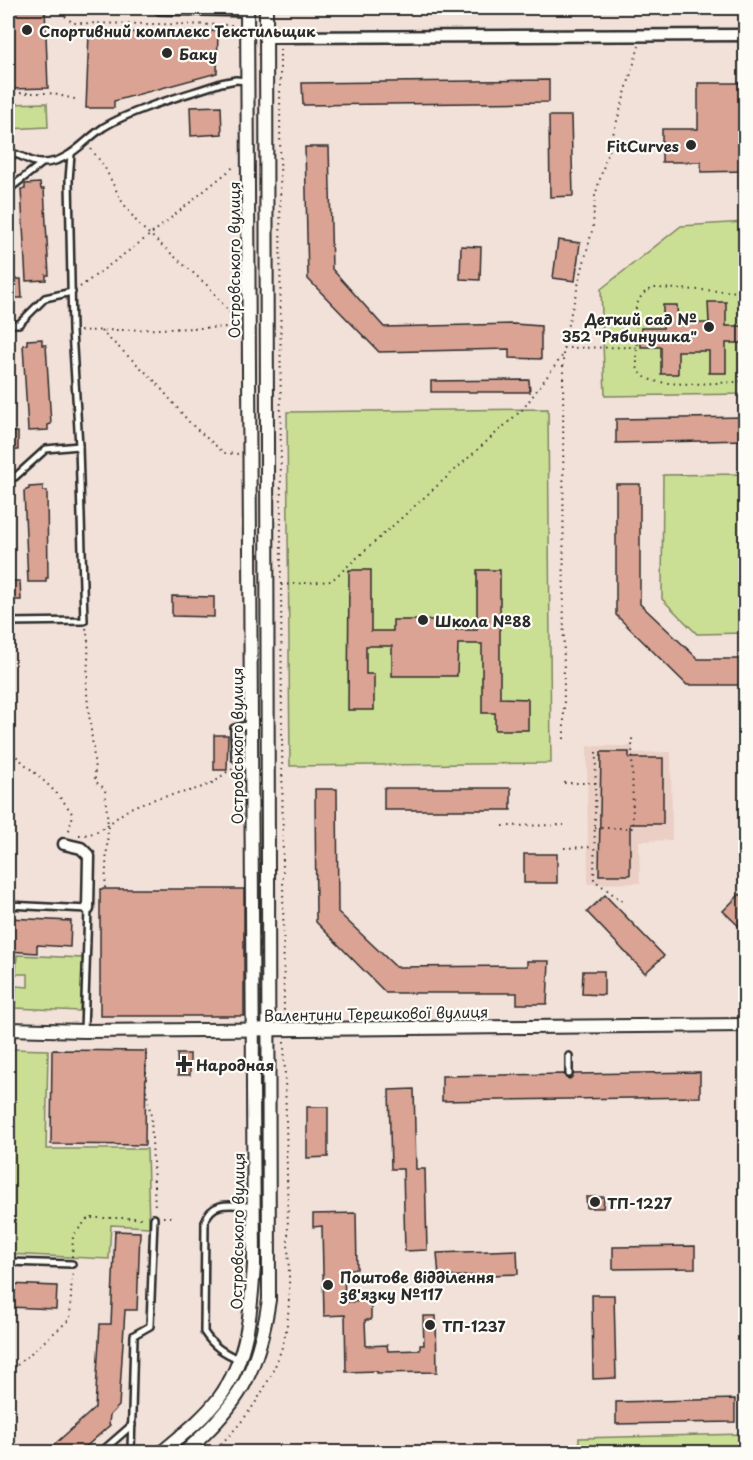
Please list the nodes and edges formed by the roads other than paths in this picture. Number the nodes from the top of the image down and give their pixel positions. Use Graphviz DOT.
graph roads {
  1 [pos="155,8"];
  2 [pos="266,8"];
  3 [pos="247,15"];
  4 [pos="746,35"];
  5 [pos="267,37"];
  6 [pos="247,81"];
  7 [pos="267,119"];
  8 [pos="247,120"];
  9 [pos="8,153"];
  10 [pos="71,154"];
  11 [pos="41,164"];
  12 [pos="8,190"];
  13 [pos="72,292"];
  14 [pos="8,324"];
  15 [pos="79,446"];
  16 [pos="8,477"];
  17 [pos="8,621"];
  18 [pos="66,839"];
  19 [pos="8,905"];
  20 [pos="88,909"];
  21 [pos="746,1025"];
  22 [pos="8,1029"];
  23 [pos="252,1029"];
  24 [pos="268,1029"];
  25 [pos="84,1031"];
  26 [pos="569,1056"];
  27 [pos="569,1074"];
  28 [pos="253,1206"];
  29 [pos="154,1218"];
  30 [pos="8,1262"];
  31 [pos="72,1264"];
  32 [pos="238,1359"];
  33 [pos="132,1425"];
  34 [pos="100,1452"];
  35 [pos="131,1452"];
  36 [pos="162,1452"];
  37 [pos="185,1452"];
  1 -- 3 [label="lane"];
  2 -- 5 [label="street, Островського вулиця"];
  3 -- 6 [label="street, Островського вулиця"];
  4 -- 5 [label="street"];
  5 -- 7 [label="street, Островського вулиця"];
  6 -- 8 [label="street, Островського вулиця"];
  6 -- 10 [label="lane"];
  7 -- 8 [label="lane"];
  7 -- 24 [label="street, Островського вулиця"];
  8 -- 23 [label="street, Островського вулиця"];
  9 -- 11 [label="lane"];
  10 -- 11 [label="lane"];
  10 -- 13 [label="lane"];
  11 -- 12 [label="lane"];
  13 -- 14 [label="lane"];
  13 -- 15 [label="lane"];
  15 -- 16 [label="lane"];
  15 -- 17 [label="lane"];
  18 -- 20 [label="street"];
  19 -- 20 [label="lane"];
  20 -- 25 [label="lane"];
  21 -- 24 [label="street, Валентини Терешкової вулиця"];
  22 -- 25 [label="street, Валентини Терешкової вулиця"];
  23 -- 24 [label="street, Валентини Терешкової вулиця"];
  23 -- 25 [label="street, Валентини Терешкової вулиця"];
  23 -- 28 [label="street, Островського вулиця"];
  24 -- 37 [label="street, Островського вулиця"];
  26 -- 27 [label="lane"];
  28 -- 32 [label="street, Островського вулиця"];
  28 -- 32 [label="lane"];
  29 -- 33 [label="lane"];
  30 -- 31 [label="lane"];
  32 -- 36 [label="street, Островського вулиця"];
  33 -- 34 [label="lane"];
  33 -- 35 [label="lane"];
}
